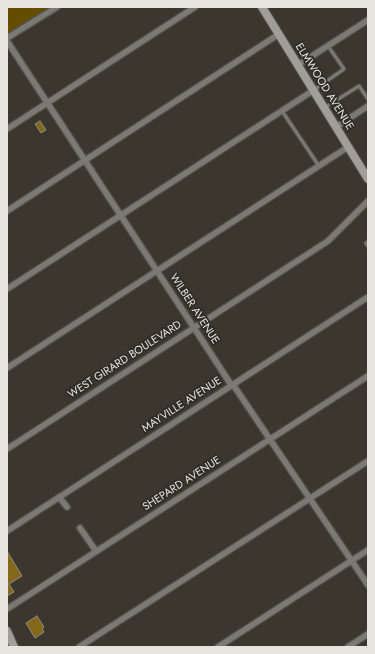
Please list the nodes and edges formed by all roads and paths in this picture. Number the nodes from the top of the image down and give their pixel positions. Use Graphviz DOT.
graph roads {
  1 [pos="56,7"];
  2 [pos="195,7"];
  3 [pos="262,7"];
  4 [pos="368,20"];
  5 [pos="279,34"];
  6 [pos="7,40"];
  7 [pos="328,46"];
  8 [pos="298,65"];
  9 [pos="314,90"];
  10 [pos="368,99"];
  11 [pos="47,102"];
  12 [pos="368,106"];
  13 [pos="324,108"];
  14 [pos="282,111"];
  15 [pos="336,127"];
  16 [pos="7,129"];
  17 [pos="348,147"];
  18 [pos="85,160"];
  19 [pos="319,166"];
  20 [pos="368,179"];
  21 [pos="368,200"];
  22 [pos="7,211"];
  23 [pos="121,216"];
  24 [pos="368,242"];
  25 [pos="368,246"];
  26 [pos="157,270"];
  27 [pos="7,289"];
  28 [pos="368,297"];
  29 [pos="194,328"];
  30 [pos="7,368"];
  31 [pos="368,376"];
  32 [pos="232,385"];
  33 [pos="270,439"];
  34 [pos="7,450"];
  35 [pos="368,461"];
  36 [pos="60,497"];
  37 [pos="310,498"];
  38 [pos="67,507"];
  39 [pos="80,528"];
  40 [pos="7,531"];
  41 [pos="368,550"];
  42 [pos="96,551"];
  43 [pos="352,561"];
  44 [pos="368,585"];
  45 [pos="7,609"];
  46 [pos="7,631"];
  47 [pos="368,634"];
  48 [pos="11,645"];
  49 [pos="79,647"];
  50 [pos="218,647"];
  51 [pos="348,647"];
  1 -- 6 [label="street"];
  2 -- 11 [label="street"];
  3 -- 5 [label="street, ELMWOOD AVENUE"];
  4 -- 7 [label="street"];
  5 -- 8 [label="street, ELMWOOD AVENUE"];
  5 -- 18 [label="street"];
  6 -- 11 [label="street, WILBER AVENUE"];
  7 -- 8 [label="street"];
  7 -- 9 [label="lane"];
  8 -- 9 [label="street, ELMWOOD AVENUE"];
  9 -- 13 [label="street, ELMWOOD AVENUE"];
  9 -- 14 [label="street"];
  10 -- 13 [label="lane"];
  11 -- 16 [label="street"];
  11 -- 18 [label="street, WILBER AVENUE"];
  12 -- 15 [label="street"];
  13 -- 15 [label="street, ELMWOOD AVENUE"];
  14 -- 19 [label="lane"];
  14 -- 23 [label="street"];
  15 -- 17 [label="street, ELMWOOD AVENUE"];
  17 -- 19 [label="street"];
  17 -- 20 [label="street, ELMWOOD AVENUE"];
  18 -- 22 [label="street"];
  18 -- 23 [label="street, WILBER AVENUE"];
  19 -- 26 [label="street"];
  21 -- 29 [label="street, WEST GIRARD BOULEVARD"];
  23 -- 26 [label="street, WILBER AVENUE"];
  23 -- 27 [label="street"];
  24 -- 25 [label="lane"];
  26 -- 29 [label="street, WILBER AVENUE"];
  26 -- 30 [label="street"];
  28 -- 32 [label="street, MAYVILLE AVENUE"];
  29 -- 32 [label="street, WILBER AVENUE"];
  29 -- 34 [label="street, WEST GIRARD BOULEVARD"];
  31 -- 33 [label="street, SHEPARD AVENUE"];
  32 -- 33 [label="street, WILBER AVENUE"];
  32 -- 36 [label="street, MAYVILLE AVENUE"];
  33 -- 37 [label="street, WILBER AVENUE"];
  33 -- 42 [label="street, SHEPARD AVENUE"];
  35 -- 37 [label="street"];
  36 -- 38 [label="street"];
  36 -- 40 [label="street, MAYVILLE AVENUE"];
  37 -- 43 [label="street, WILBER AVENUE"];
  37 -- 49 [label="street"];
  39 -- 42 [label="street"];
  41 -- 43 [label="street"];
  42 -- 45 [label="street, SHEPARD AVENUE"];
  43 -- 44 [label="street, WILBER AVENUE"];
  43 -- 50 [label="street"];
  46 -- 48 [label="street"];
  47 -- 51 [label="street"];
}
